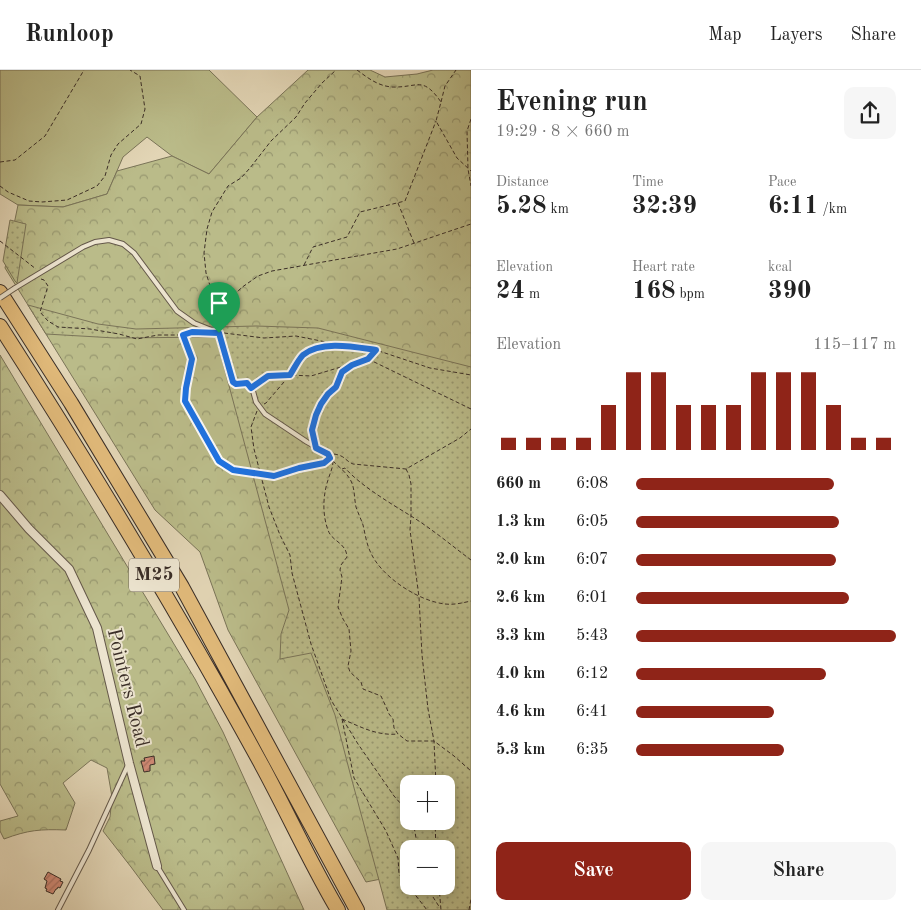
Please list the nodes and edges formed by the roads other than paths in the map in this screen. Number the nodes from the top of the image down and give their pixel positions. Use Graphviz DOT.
graph roads {
  1 [pos="0,292"];
  2 [pos="0,298"];
  3 [pos="0,326"];
  4 [pos="328,454"];
  5 [pos="0,495"];
  6 [pos="129,763"];
  7 [pos="157,866"];
  8 [pos="58,910"];
  9 [pos="184,910"];
  10 [pos="338,910"];
  11 [pos="357,910"];
  1 -- 11 [label="highway, M25"];
  2 -- 4 [label="lane, bridge"];
  3 -- 10 [label="highway, M25"];
  5 -- 6 [label="street, Pointers Road"];
  6 -- 7 [label="street, Pointers Road"];
  6 -- 8 [label="lane"];
  7 -- 9 [label="lane, Pointers Road"];
}
